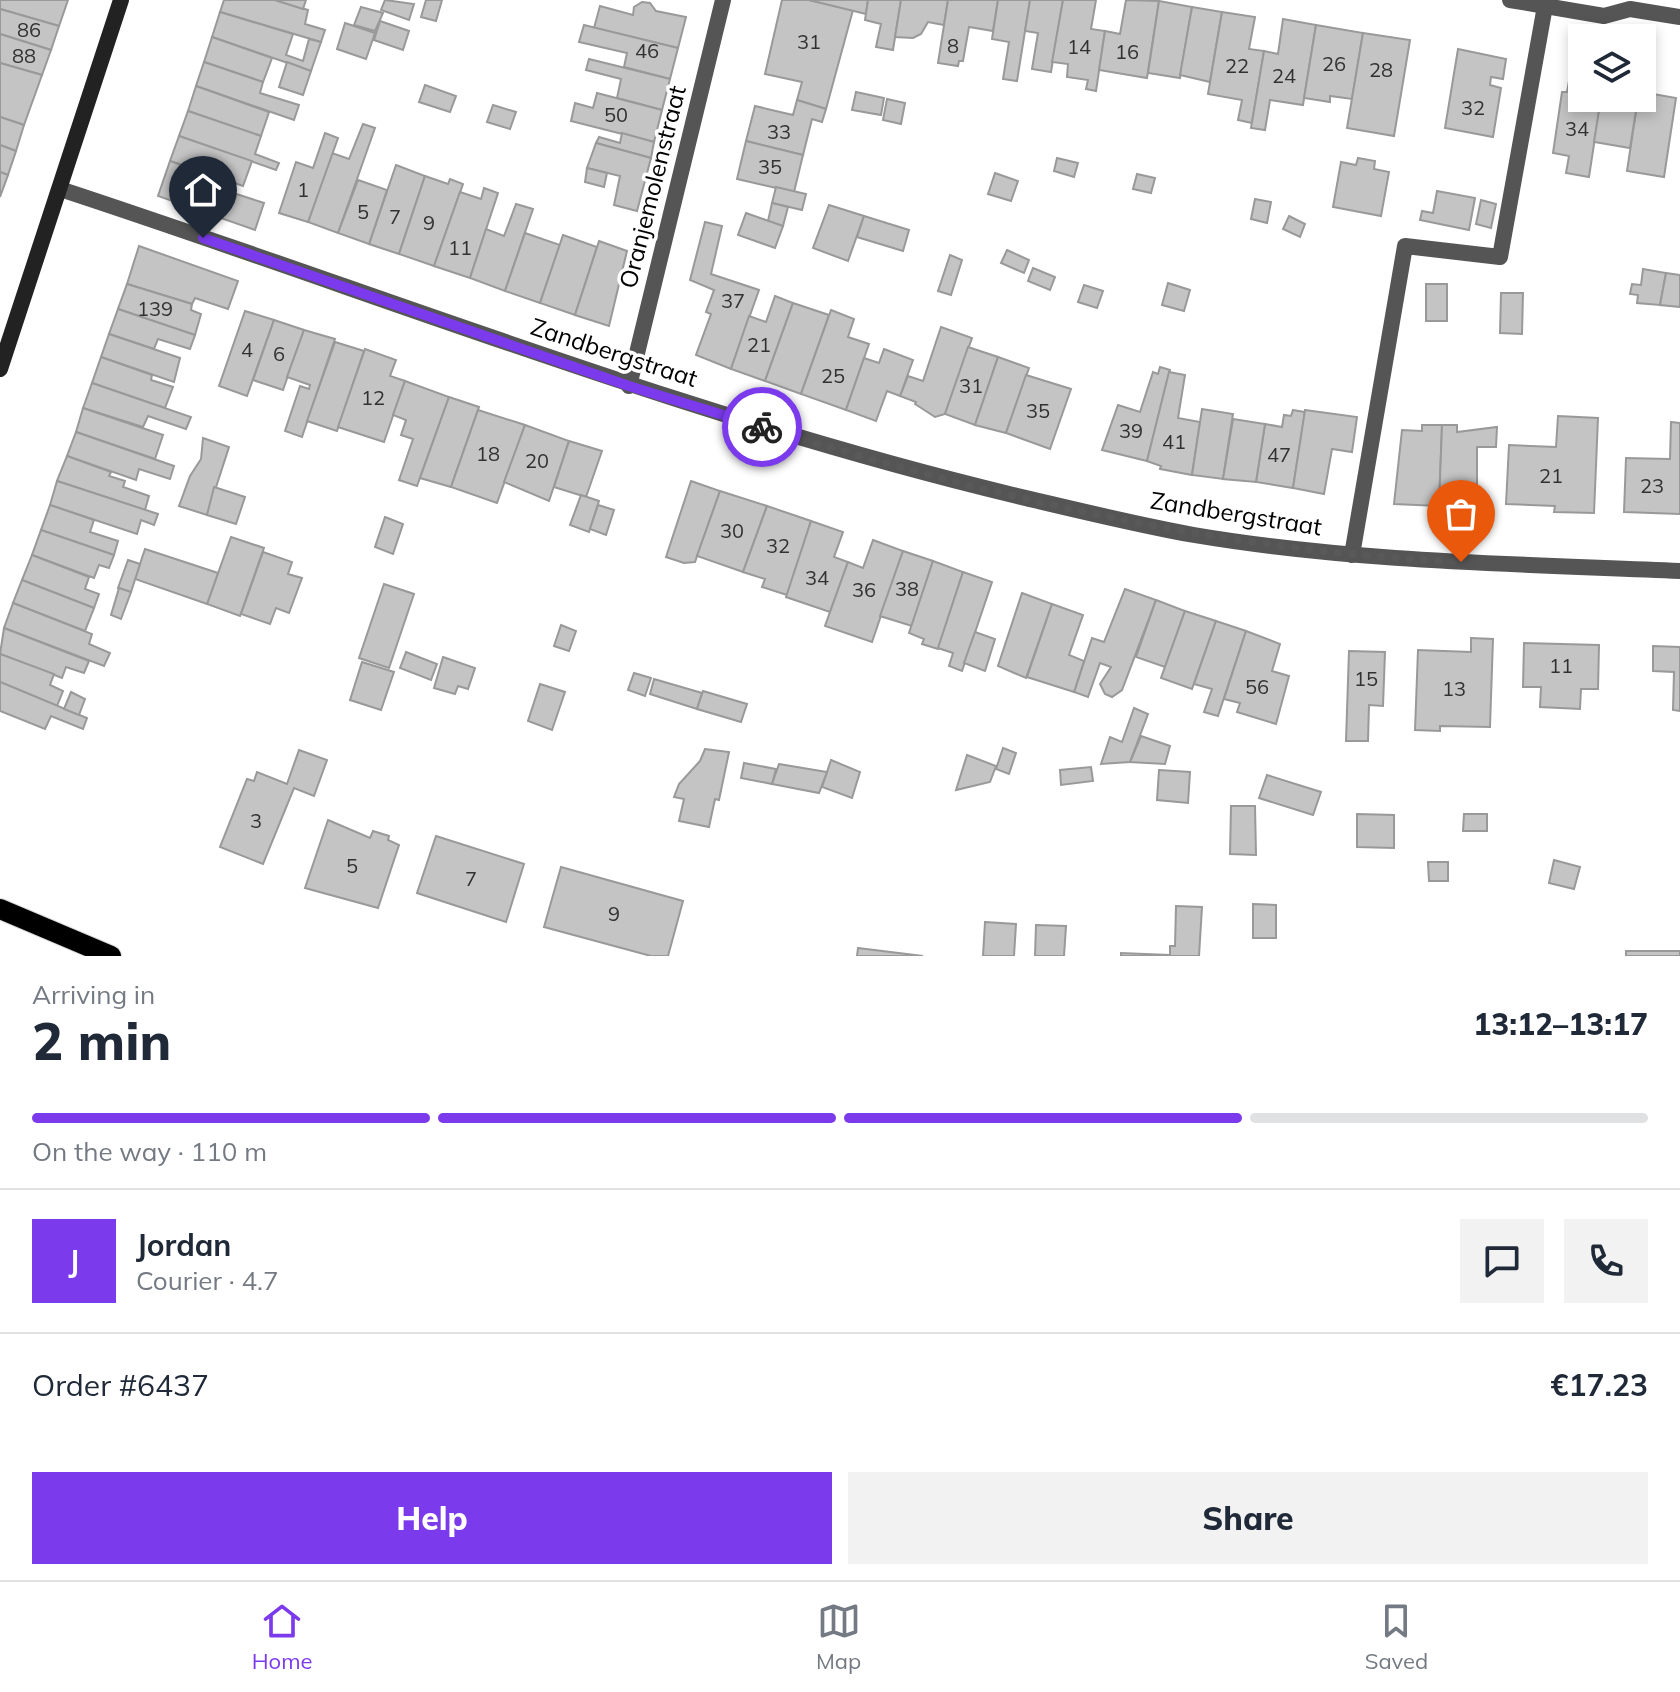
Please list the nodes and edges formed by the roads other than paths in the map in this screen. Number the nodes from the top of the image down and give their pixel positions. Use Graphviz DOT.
graph roads {
  1 [pos="121,0"];
  2 [pos="723,0"];
  3 [pos="1510,0"];
  4 [pos="1545,6"];
  5 [pos="1680,17"];
  6 [pos="60,189"];
  7 [pos="0,369"];
  8 [pos="629,386"];
  9 [pos="1352,555"];
  10 [pos="1680,571"];
  11 [pos="0,909"];
  12 [pos="111,956"];
  1 -- 6 [label="street"];
  2 -- 8 [label="street, Oranjemolenstraat"];
  3 -- 4 [label="street"];
  4 -- 5 [label="street"];
  4 -- 9 [label="street"];
  6 -- 7 [label="street"];
  6 -- 8 [label="street, Zandbergstraat"];
  8 -- 9 [label="street, Zandbergstraat"];
  9 -- 10 [label="street, Zandbergstraat"];
  11 -- 12 [label="main road"];
}
